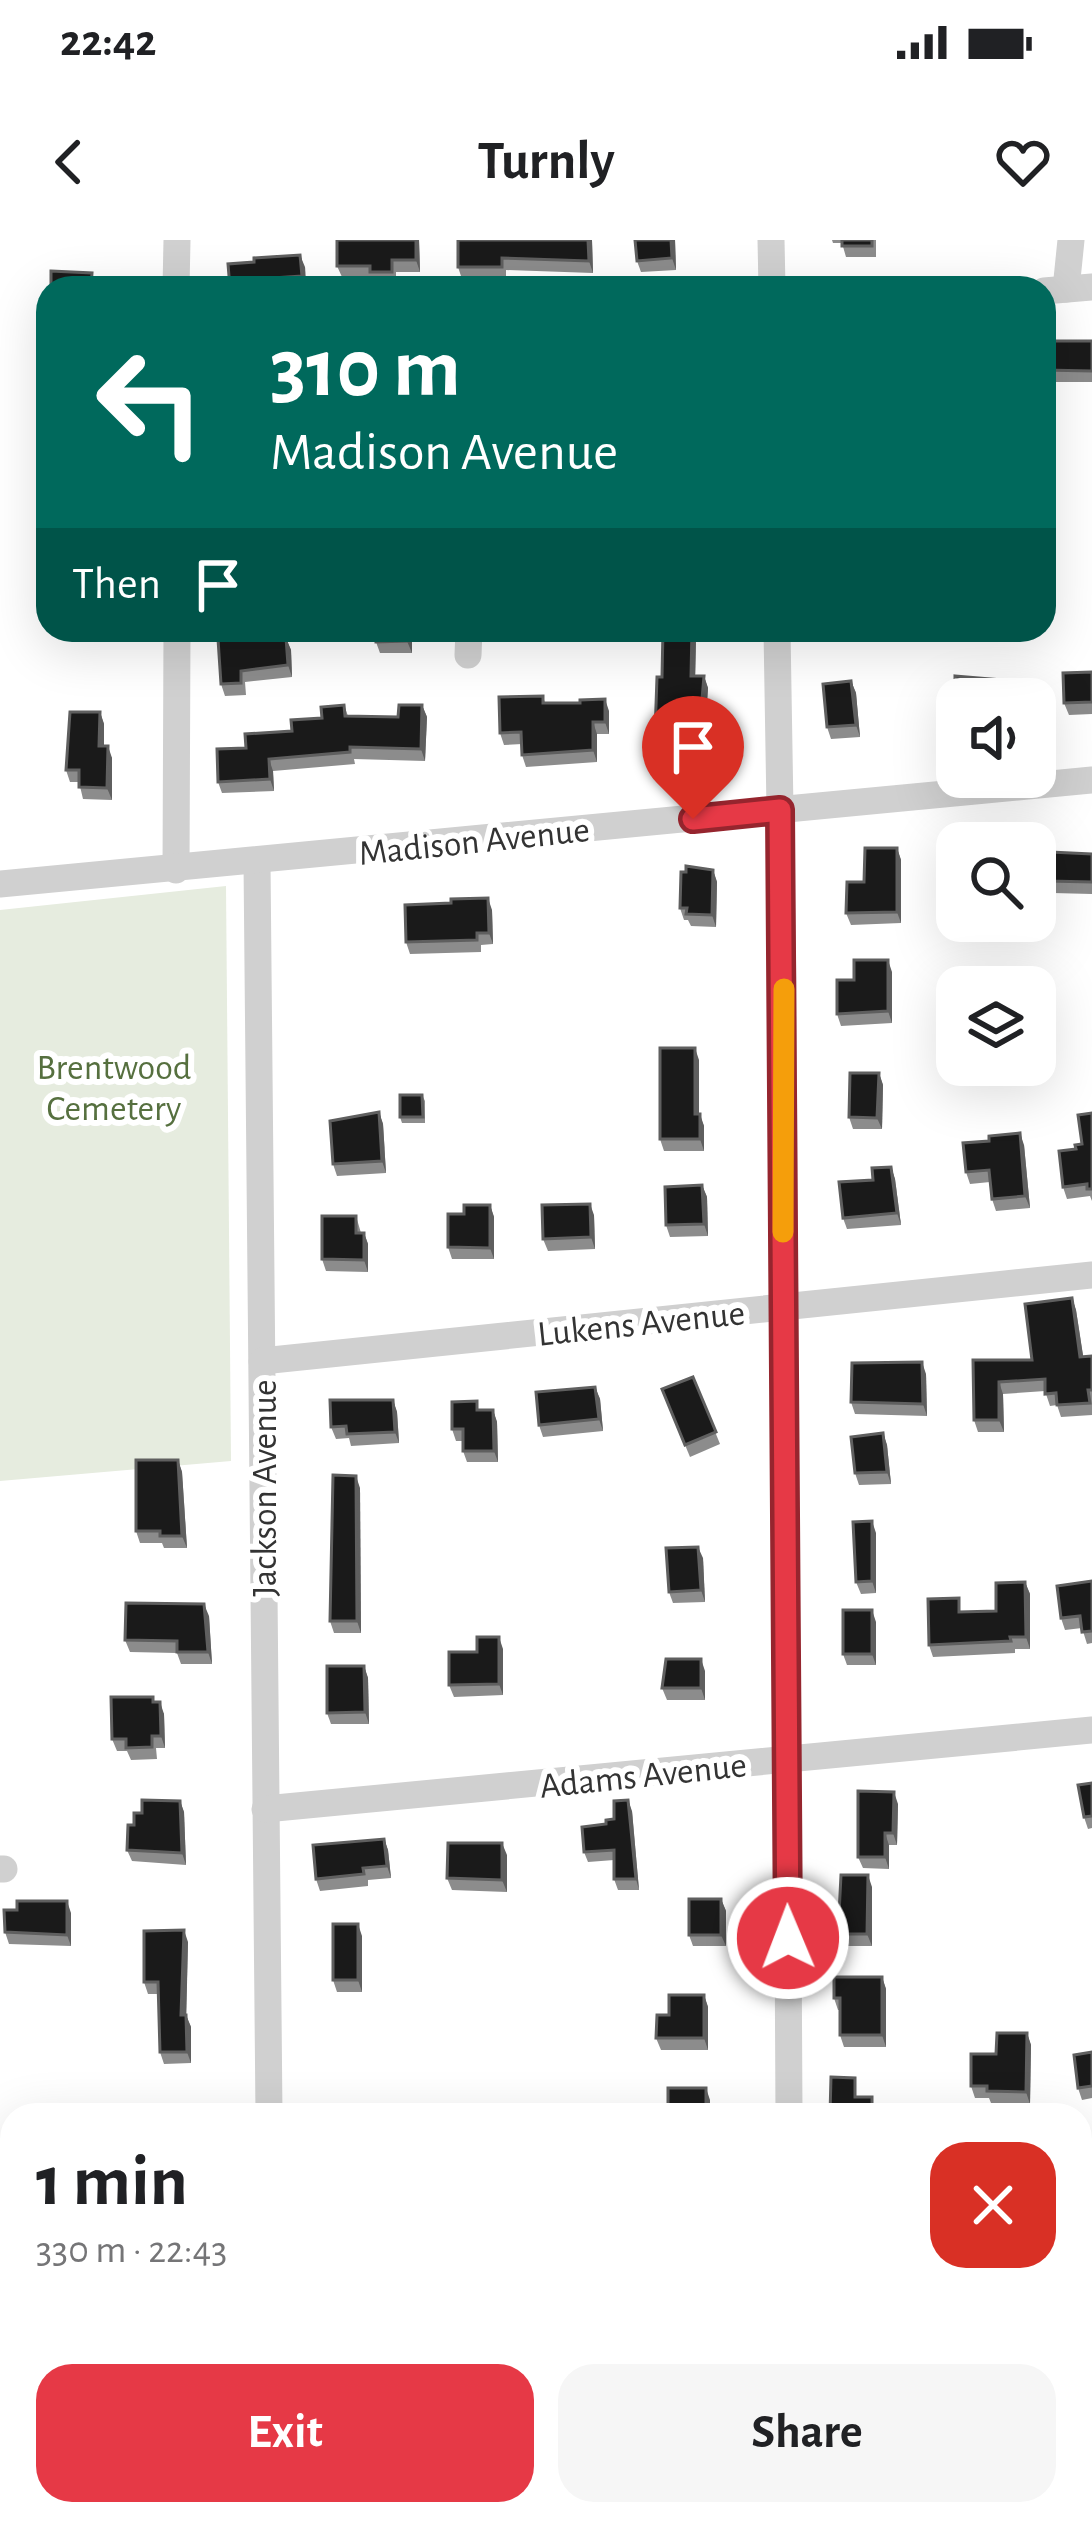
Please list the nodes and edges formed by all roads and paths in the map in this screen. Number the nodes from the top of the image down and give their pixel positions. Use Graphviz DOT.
graph roads {
  1 [pos="177,240"];
  2 [pos="771,240"];
  3 [pos="1071,240"];
  4 [pos="176,276"];
  5 [pos="772,276"];
  6 [pos="1067,289"];
  7 [pos="177,642"];
  8 [pos="777,642"];
  9 [pos="1092,780"];
  10 [pos="780,810"];
  11 [pos="257,862"];
  12 [pos="176,870"];
  13 [pos="0,884"];
  14 [pos="1092,1275"];
  15 [pos="783,1308"];
  16 [pos="262,1360"];
  17 [pos="1092,1730"];
  18 [pos="786,1760"];
  19 [pos="265,1808"];
  20 [pos="269,2103"];
  21 [pos="789,2103"];
  1 -- 4 [label="street"];
  2 -- 5 [label="street"];
  3 -- 6 [label="street"];
  7 -- 12 [label="street"];
  8 -- 10 [label="street"];
  9 -- 10 [label="street, Madison Avenue"];
  10 -- 11 [label="street, Madison Avenue"];
  10 -- 15 [label="street"];
  11 -- 12 [label="street, Madison Avenue"];
  11 -- 16 [label="street, Jackson Avenue"];
  12 -- 13 [label="street, Madison Avenue"];
  14 -- 15 [label="street, Lukens Avenue"];
  15 -- 16 [label="street, Lukens Avenue"];
  15 -- 18 [label="street"];
  16 -- 19 [label="street, Jackson Avenue"];
  17 -- 18 [label="street, Adams Avenue"];
  18 -- 19 [label="street, Adams Avenue"];
  18 -- 21 [label="street"];
  19 -- 20 [label="street, Jackson Avenue"];
}
